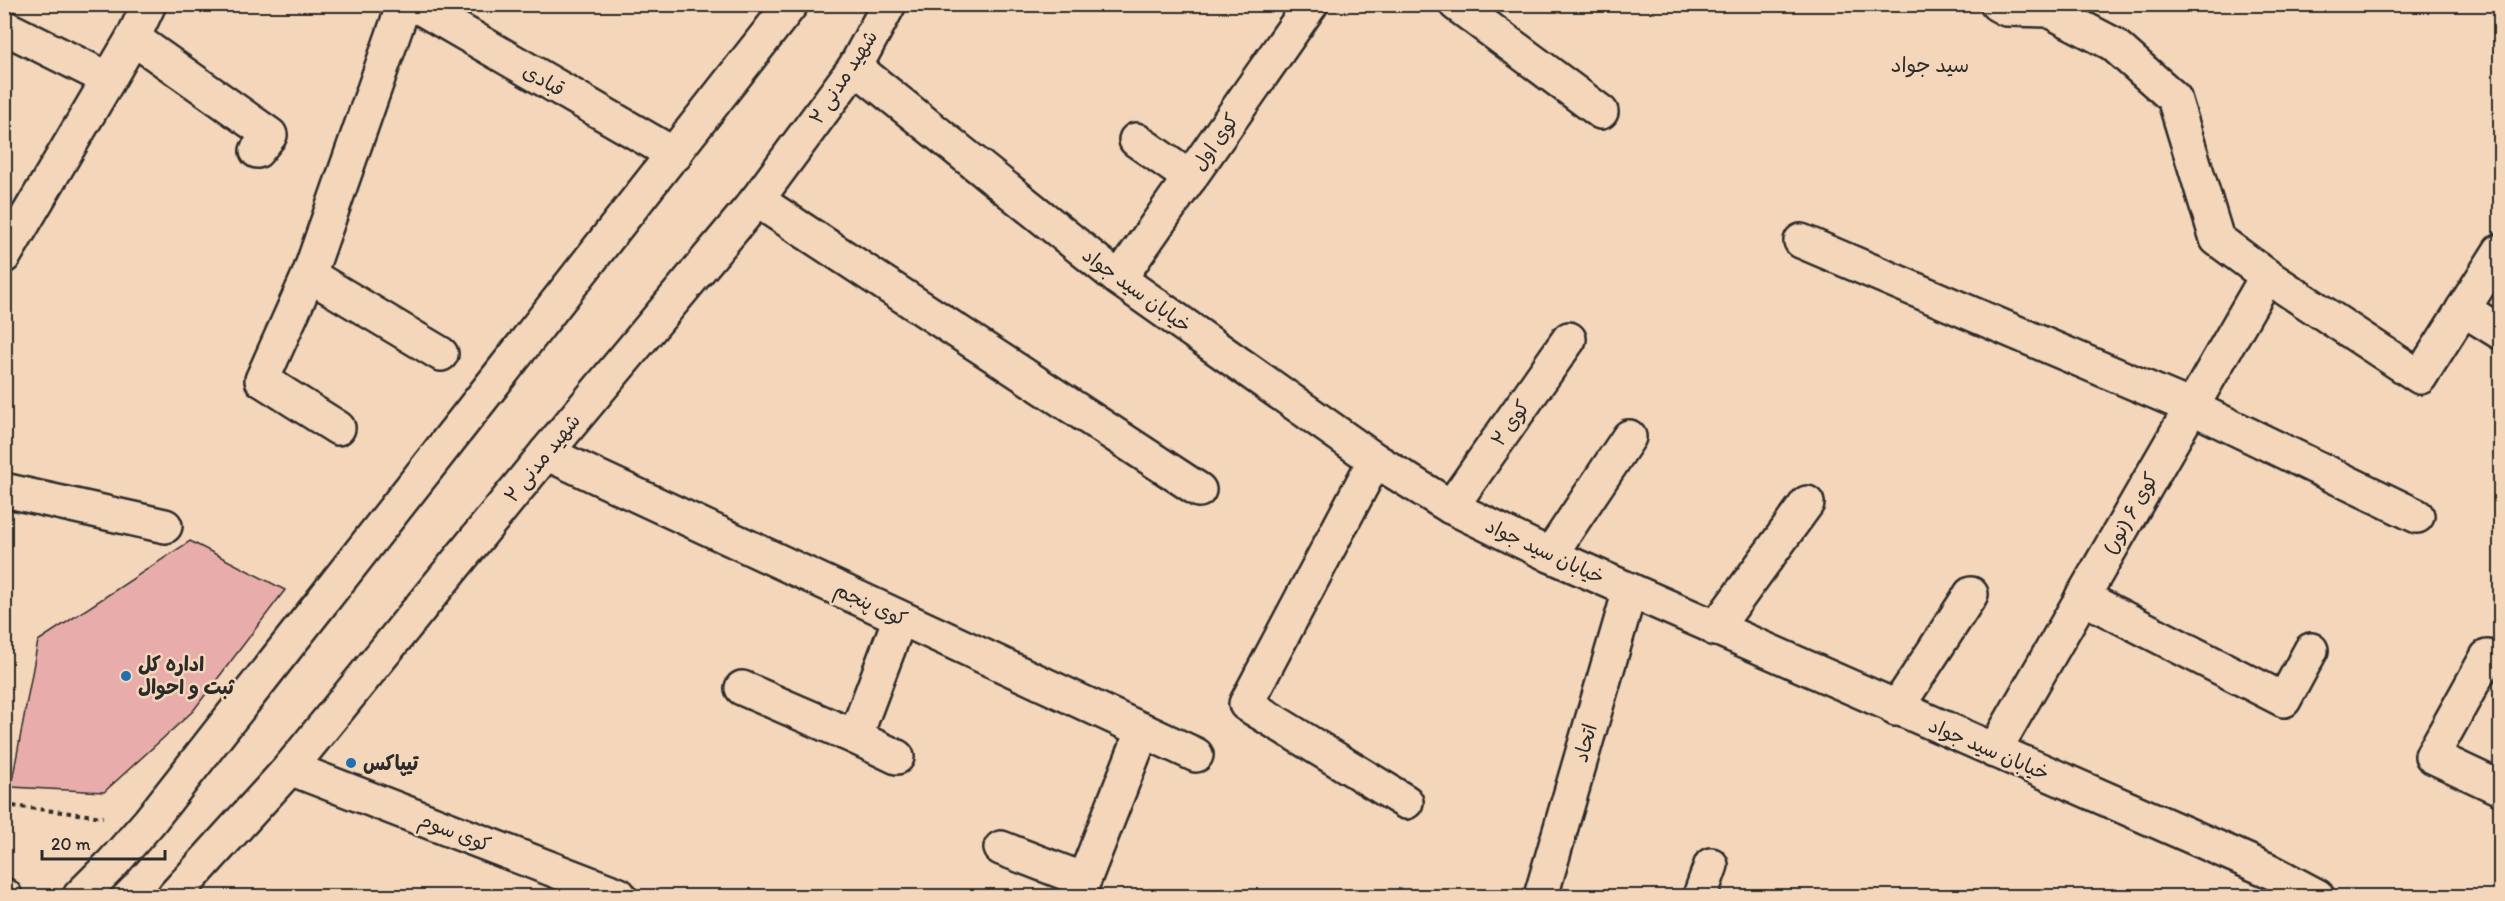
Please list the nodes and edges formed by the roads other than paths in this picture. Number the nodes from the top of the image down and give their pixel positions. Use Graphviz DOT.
graph roads {
  1 [pos="149,4"];
  2 [pos="404,4"];
  3 [pos="414,4"];
  4 [pos="791,4"];
  5 [pos="889,4"];
  6 [pos="1311,4"];
  7 [pos="1456,4"];
  8 [pos="2004,6"];
  9 [pos="4,27"];
  10 [pos="132,38"];
  11 [pos="855,67"];
  12 [pos="108,79"];
  13 [pos="1601,112"];
  14 [pos="1136,140"];
  15 [pos="257,152"];
  16 [pos="675,155"];
  17 [pos="1190,178"];
  18 [pos="757,200"];
  19 [pos="1801,241"];
  20 [pos="2500,251"];
  21 [pos="4,256"];
  22 [pos="309,275"];
  23 [pos="2267,276"];
  24 [pos="1119,279"];
  25 [pos="2463,309"];
  26 [pos="2500,332"];
  27 [pos="1569,339"];
  28 [pos="441,354"];
  29 [pos="2191,407"];
  30 [pos="338,428"];
  31 [pos="1629,437"];
  32 [pos="546,453"];
  33 [pos="1375,460"];
  34 [pos="4,490"];
  35 [pos="1199,490"];
  36 [pos="1807,503"];
  37 [pos="1451,507"];
  38 [pos="2416,516"];
  39 [pos="165,526"];
  40 [pos="1550,555"];
  41 [pos="1630,590"];
  42 [pos="1971,594"];
  43 [pos="2082,597"];
  44 [pos="900,618"];
  45 [pos="1715,629"];
  46 [pos="2311,650"];
  47 [pos="2487,657"];
  48 [pos="742,688"];
  49 [pos="1896,709"];
  50 [pos="1143,730"];
  51 [pos="855,736"];
  52 [pos="1994,751"];
  53 [pos="1196,755"];
  54 [pos="897,757"];
  55 [pos="291,768"];
  56 [pos="2500,787"];
  57 [pos="1406,802"];
  58 [pos="1001,848"];
  59 [pos="112,864"];
  60 [pos="1711,865"];
  61 [pos="619,895"];
  62 [pos="61,897"];
  63 [pos="80,897"];
  64 [pos="174,897"];
  65 [pos="1541,897"];
  66 [pos="1700,897"];
  67 [pos="2317,897"];
  1 -- 10 [label="street"];
  2 -- 22 [label="street"];
  3 -- 16 [label="street, قبادی"];
  4 -- 16 [label="street"];
  5 -- 11 [label="street, شهید مدنی ۲"];
  6 -- 17 [label="street, کوی اول"];
  7 -- 13 [label="street"];
  8 -- 23 [label="street"];
  9 -- 12 [label="street"];
  10 -- 12 [label="street"];
  10 -- 15 [label="street"];
  11 -- 18 [label="street, شهید مدنی ۲"];
  11 -- 24 [label="street, خیابان سید جواد"];
  12 -- 21 [label="street"];
  14 -- 17 [label="street"];
  16 -- 59 [label="street"];
  17 -- 24 [label="street, کوی اول"];
  18 -- 32 [label="street, شهید مدنی ۲"];
  18 -- 35 [label="street"];
  19 -- 29 [label="street"];
  20 -- 25 [label="street"];
  22 -- 28 [label="street"];
  22 -- 30 [label="street"];
  23 -- 25 [label="street"];
  23 -- 29 [label="street, کوی ۶ (نور)"];
  24 -- 33 [label="street, خیابان سید جواد"];
  25 -- 26 [label="street"];
  27 -- 37 [label="street, کوی ۲"];
  29 -- 38 [label="street"];
  29 -- 43 [label="street, کوی ۶ (نور)"];
  31 -- 40 [label="street"];
  32 -- 44 [label="street, کوی پنجم"];
  32 -- 55 [label="street, شهید مدنی ۲"];
  33 -- 37 [label="street, خیابان سید جواد"];
  33 -- 57 [label="street"];
  34 -- 39 [label="street"];
  36 -- 45 [label="street"];
  37 -- 40 [label="street, خیابان سید جواد"];
  40 -- 41 [label="street, خیابان سید جواد"];
  41 -- 45 [label="street, خیابان سید جواد"];
  41 -- 65 [label="street, اتحاد"];
  42 -- 49 [label="street"];
  43 -- 46 [label="street"];
  43 -- 52 [label="street, کوی ۶ (نور)"];
  44 -- 50 [label="street, کوی پنجم"];
  44 -- 51 [label="street"];
  45 -- 49 [label="street, خیابان سید جواد"];
  47 -- 56 [label="street"];
  48 -- 51 [label="street"];
  49 -- 52 [label="street, خیابان سید جواد"];
  50 -- 53 [label="street, کوی پنجم"];
  50 -- 58 [label="street"];
  51 -- 54 [label="street"];
  52 -- 67 [label="street, خیابان سید جواد"];
  55 -- 61 [label="street, کوی سوم"];
  55 -- 64 [label="street, شهید مدنی ۲"];
  59 -- 62 [label="street"];
  59 -- 63 [label="street"];
  60 -- 66 [label="street"];
}
